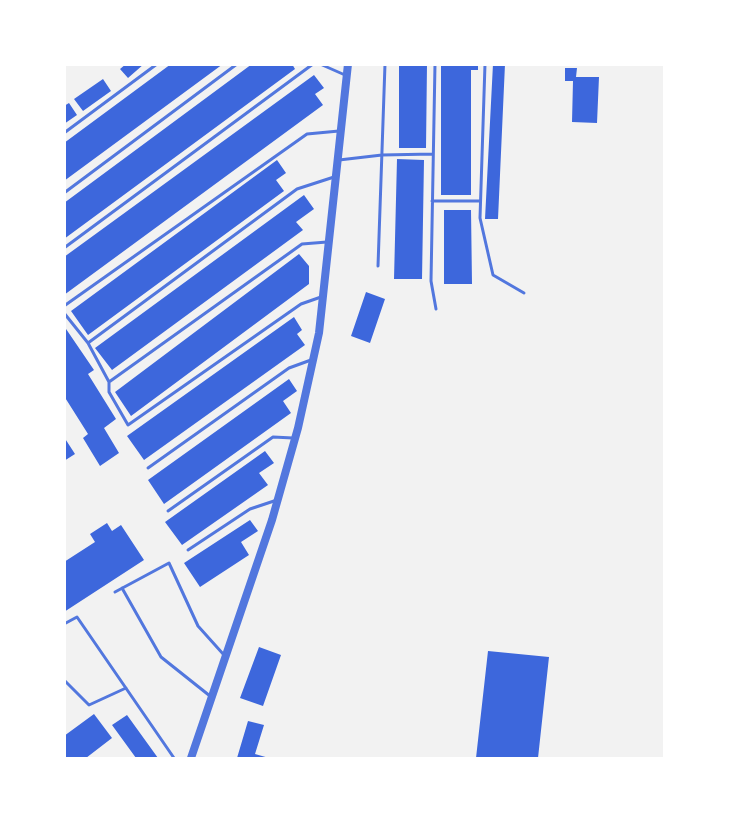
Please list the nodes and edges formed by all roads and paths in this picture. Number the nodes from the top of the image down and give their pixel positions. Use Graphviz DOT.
graph roads {
  1 [pos="157,64"];
  2 [pos="237,64"];
  3 [pos="313,64"];
  4 [pos="320,64"];
  5 [pos="348,64"];
  6 [pos="385,64"];
  7 [pos="435,64"];
  8 [pos="485,64"];
  9 [pos="347,75"];
  10 [pos="341,130"];
  11 [pos="64,133"];
  12 [pos="433,154"];
  13 [pos="382,155"];
  14 [pos="338,160"];
  15 [pos="336,176"];
  16 [pos="64,193"];
  17 [pos="432,201"];
  18 [pos="480,201"];
  19 [pos="329,242"];
  20 [pos="64,248"];
  21 [pos="378,266"];
  22 [pos="524,294"];
  23 [pos="323,296"];
  24 [pos="64,306"];
  25 [pos="436,309"];
  26 [pos="64,313"];
  27 [pos="88,343"];
  28 [pos="313,359"];
  29 [pos="110,382"];
  30 [pos="296,438"];
  31 [pos="148,468"];
  32 [pos="278,499"];
  33 [pos="168,511"];
  34 [pos="188,550"];
  35 [pos="122,588"];
  36 [pos="115,592"];
  37 [pos="64,624"];
  38 [pos="226,656"];
  39 [pos="64,680"];
  40 [pos="126,688"];
  41 [pos="211,698"];
  42 [pos="174,759"];
  43 [pos="191,759"];
  1 -- 11 [label="lane"];
  2 -- 16 [label="lane"];
  3 -- 20 [label="lane"];
  4 -- 9 [label="lane"];
  5 -- 9 [label="street"];
  6 -- 13 [label="lane"];
  7 -- 12 [label="lane"];
  8 -- 18 [label="lane"];
  9 -- 10 [label="street"];
  10 -- 14 [label="street"];
  10 -- 24 [label="lane"];
  12 -- 13 [label="lane"];
  12 -- 17 [label="lane"];
  13 -- 14 [label="lane"];
  13 -- 21 [label="lane"];
  14 -- 15 [label="street"];
  15 -- 19 [label="street"];
  15 -- 27 [label="lane"];
  17 -- 18 [label="lane"];
  17 -- 25 [label="lane"];
  18 -- 22 [label="lane"];
  19 -- 23 [label="street"];
  19 -- 29 [label="lane"];
  23 -- 28 [label="street"];
  23 -- 29 [label="lane"];
  26 -- 27 [label="lane"];
  27 -- 29 [label="lane"];
  28 -- 30 [label="street"];
  28 -- 31 [label="lane"];
  30 -- 32 [label="street"];
  30 -- 33 [label="lane"];
  32 -- 34 [label="lane"];
  32 -- 38 [label="street"];
  35 -- 36 [label="lane"];
  35 -- 38 [label="lane"];
  35 -- 41 [label="lane"];
  37 -- 40 [label="lane"];
  38 -- 41 [label="street"];
  39 -- 40 [label="lane"];
  40 -- 42 [label="lane"];
  41 -- 43 [label="street"];
}
